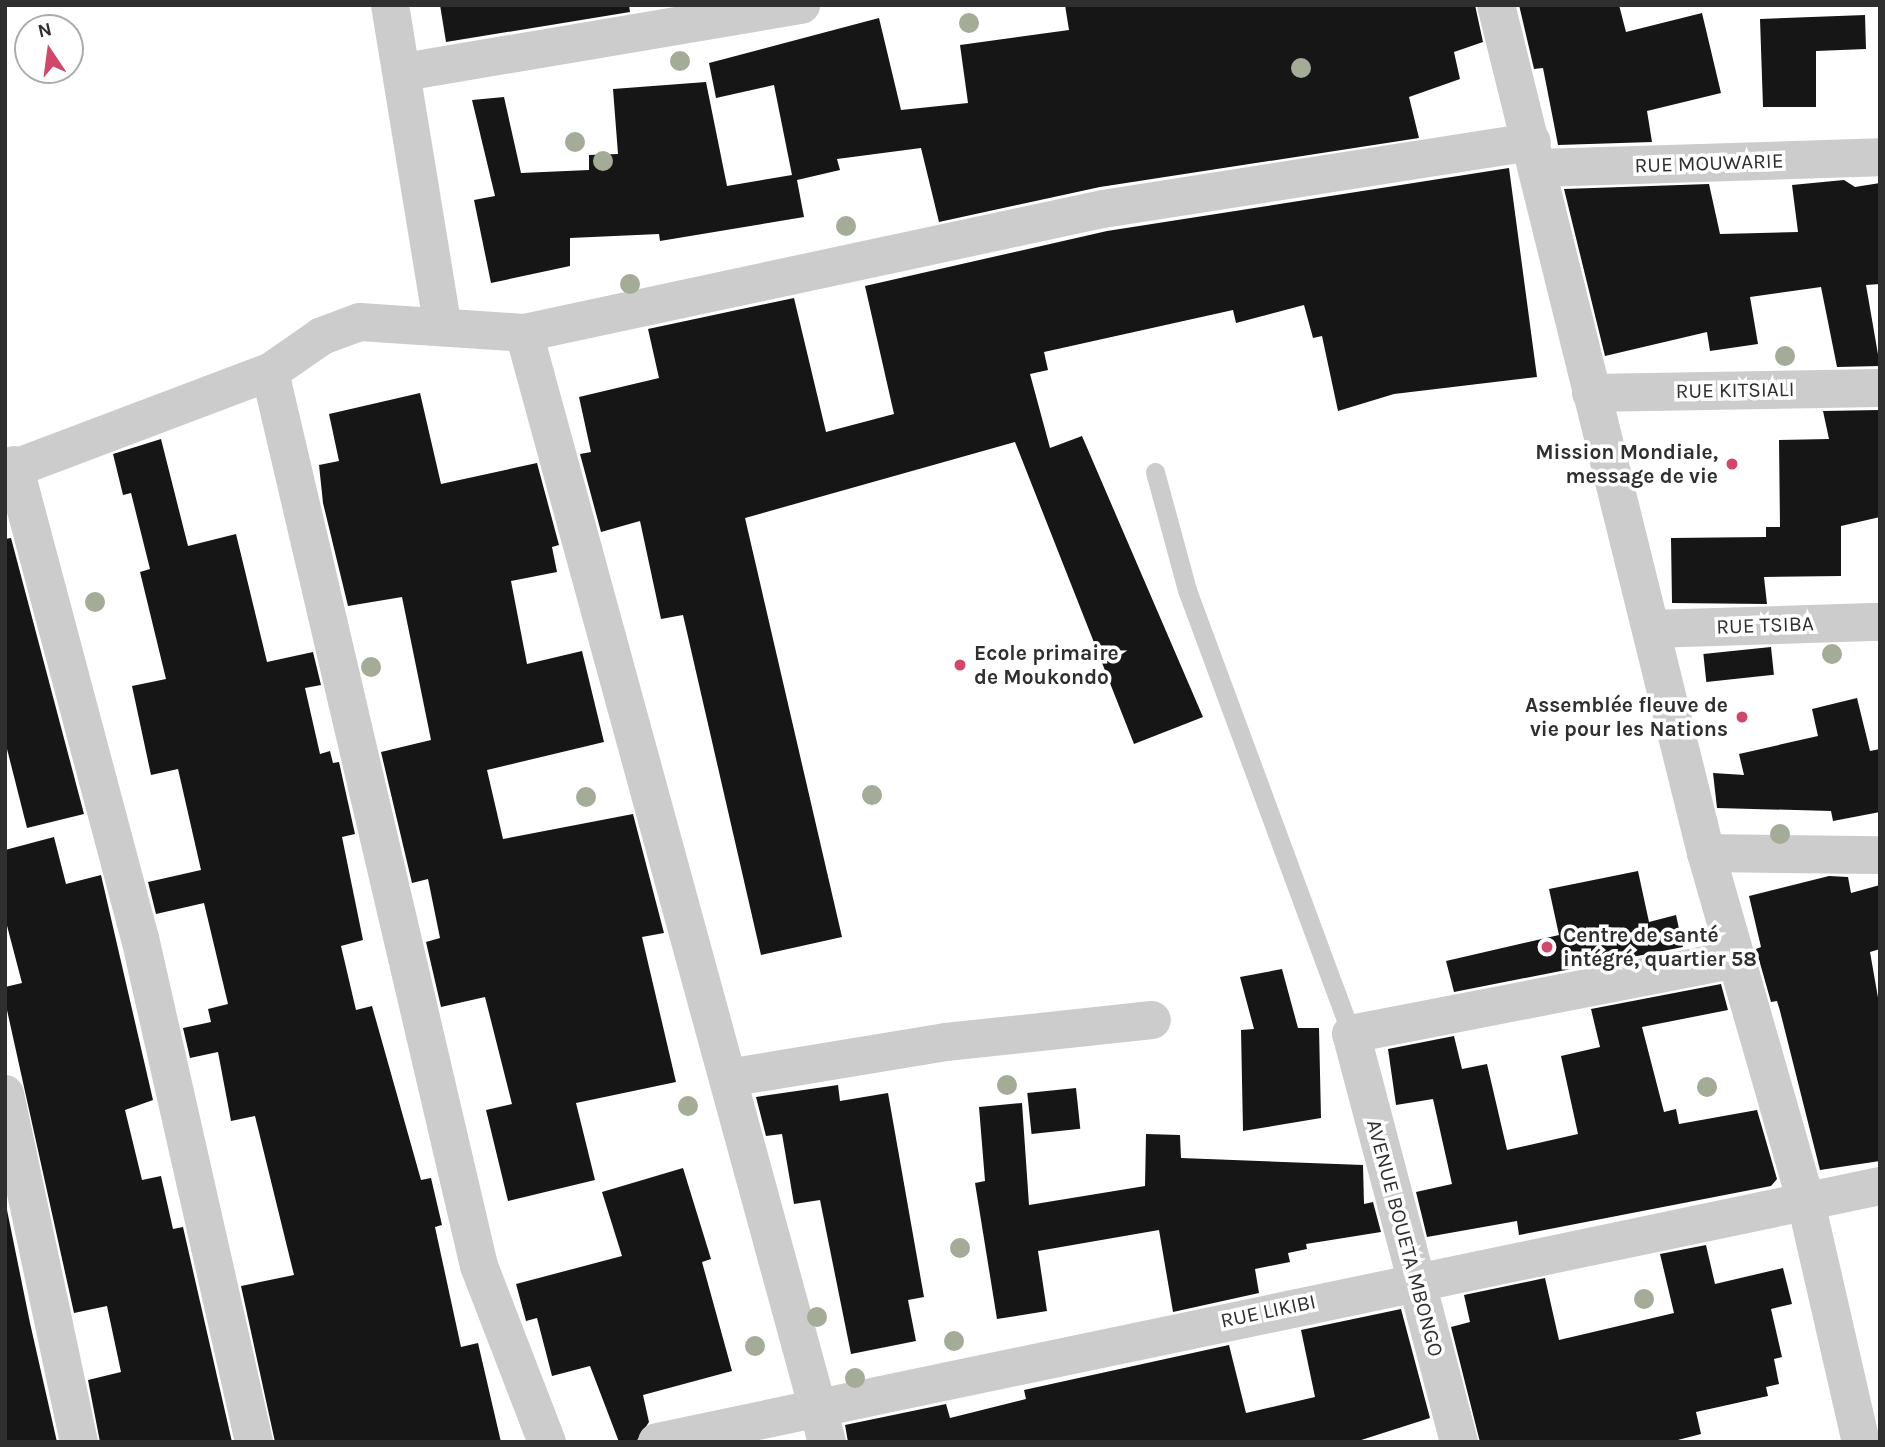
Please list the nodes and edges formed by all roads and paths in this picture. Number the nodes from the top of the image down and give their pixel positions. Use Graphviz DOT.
graph roads {
  1 [pos="390,5"];
  2 [pos="801,5"];
  3 [pos="1496,5"];
  4 [pos="404,72"];
  5 [pos="1536,155"];
  6 [pos="1880,158"];
  7 [pos="443,327"];
  8 [pos="524,333"];
  9 [pos="270,372"];
  10 [pos="1880,387"];
  11 [pos="1591,393"];
  12 [pos="10,469"];
  13 [pos="1155,472"];
  14 [pos="1880,622"];
  15 [pos="1651,629"];
  16 [pos="1706,853"];
  17 [pos="1880,855"];
  18 [pos="1736,960"];
  19 [pos="1152,1020"];
  20 [pos="1352,1034"];
  21 [pos="728,1079"];
  22 [pos="5,1094"];
  23 [pos="1880,1186"];
  24 [pos="1805,1198"];
  25 [pos="1414,1279"];
  26 [pos="821,1425"];
  27 [pos="79,1442"];
  28 [pos="254,1442"];
  29 [pos="547,1442"];
  30 [pos="657,1442"];
  31 [pos="1459,1442"];
  32 [pos="1861,1442"];
  1 -- 4 [label="street"];
  2 -- 4 [label="street"];
  3 -- 5 [label="street"];
  4 -- 7 [label="street"];
  5 -- 6 [label="street, RUE MOUWARIE"];
  5 -- 8 [label="street, RUE MOUWARIE"];
  5 -- 11 [label="street"];
  7 -- 8 [label="street, RUE MOUWARIE"];
  7 -- 9 [label="street, RUE MOUWARIE"];
  8 -- 21 [label="street"];
  9 -- 12 [label="street, RUE MOUWARIE"];
  9 -- 29 [label="street"];
  10 -- 11 [label="street, RUE KITSIALI"];
  11 -- 15 [label="street"];
  12 -- 28 [label="street"];
  13 -- 20 [label="lane"];
  14 -- 15 [label="street, RUE TSIBA"];
  15 -- 16 [label="street"];
  16 -- 17 [label="street"];
  16 -- 18 [label="street"];
  18 -- 20 [label="street"];
  18 -- 24 [label="street"];
  19 -- 21 [label="street"];
  20 -- 25 [label="street, AVENUE BOUETA MBONGO"];
  21 -- 26 [label="street"];
  22 -- 27 [label="street"];
  23 -- 24 [label="street, RUE LIKIBI"];
  24 -- 25 [label="street, RUE LIKIBI"];
  24 -- 32 [label="street"];
  25 -- 26 [label="street, RUE LIKIBI"];
  25 -- 31 [label="street, AVENUE BOUETA MBONGO"];
  26 -- 30 [label="street, RUE LIKIBI"];
}
